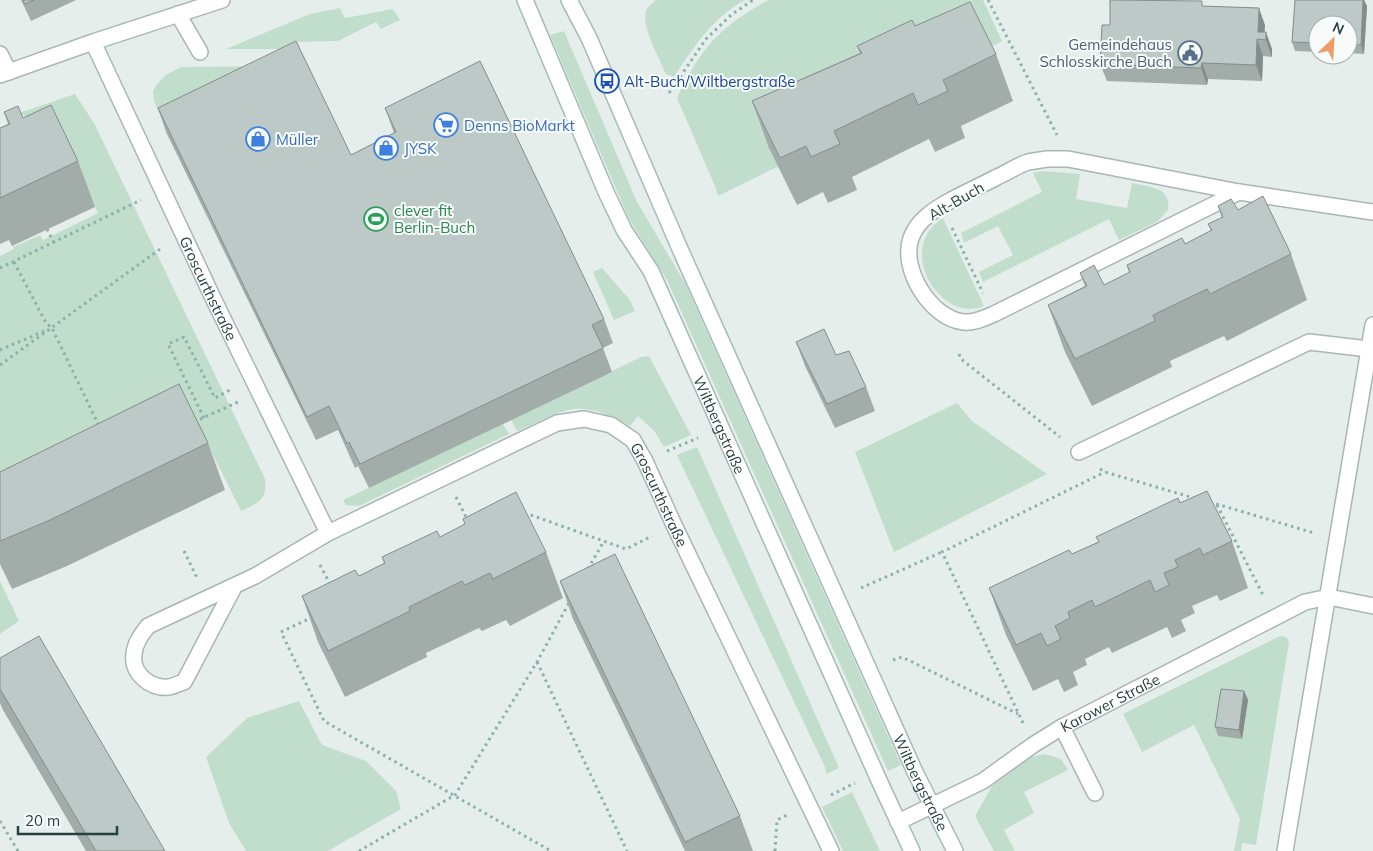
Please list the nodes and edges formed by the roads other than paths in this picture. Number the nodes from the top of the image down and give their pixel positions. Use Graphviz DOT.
graph roads {
  1 [pos="222,0"];
  2 [pos="525,0"];
  3 [pos="569,0"];
  4 [pos="178,14"];
  5 [pos="93,42"];
  6 [pos="200,52"];
  7 [pos="0,54"];
  8 [pos="5,73"];
  9 [pos="1238,192"];
  10 [pos="1373,212"];
  11 [pos="1373,326"];
  12 [pos="1369,348"];
  13 [pos="1079,452"];
  14 [pos="328,534"];
  15 [pos="234,586"];
  16 [pos="1328,597"];
  17 [pos="1373,606"];
  18 [pos="1062,727"];
  19 [pos="1095,793"];
  20 [pos="933,806"];
  21 [pos="898,822"];
  22 [pos="831,851"];
  23 [pos="912,851"];
  24 [pos="955,851"];
  25 [pos="1285,851"];
  1 -- 4 [label="street"];
  2 -- 21 [label="street, Wiltbergstraße"];
  3 -- 20 [label="street, Wiltbergstraße"];
  4 -- 5 [label="street"];
  4 -- 6 [label="street"];
  5 -- 8 [label="street"];
  5 -- 14 [label="street, Groscurthstraße"];
  7 -- 8 [label="street"];
  9 -- 9 [label="street, Alt-Buch"];
  9 -- 10 [label="street, Alt-Buch"];
  11 -- 12 [label="street"];
  12 -- 13 [label="street"];
  12 -- 16 [label="street"];
  14 -- 15 [label="street, Groscurthstraße"];
  14 -- 22 [label="street, Groscurthstraße"];
  15 -- 15 [label="street, Groscurthstraße"];
  16 -- 17 [label="street, Karower Straße"];
  16 -- 18 [label="street, Karower Straße"];
  16 -- 25 [label="street"];
  18 -- 19 [label="street"];
  18 -- 20 [label="street, Karower Straße"];
  20 -- 21 [label="street, Karower Straße"];
  20 -- 24 [label="street, Wiltbergstraße"];
  21 -- 23 [label="street, Wiltbergstraße"];
}
